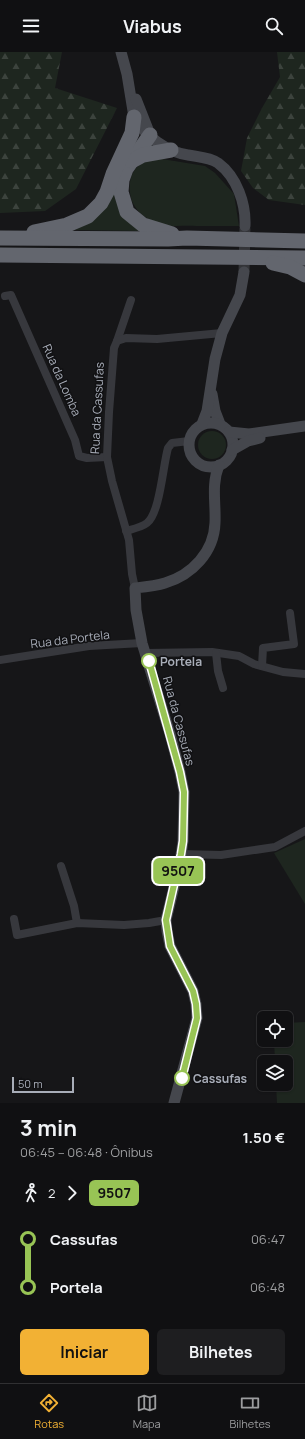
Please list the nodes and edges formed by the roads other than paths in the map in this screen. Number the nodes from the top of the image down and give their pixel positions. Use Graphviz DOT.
graph roads {
  1 [pos="121,52"];
  2 [pos="127,74"];
  3 [pos="134,117"];
  4 [pos="150,135"];
  5 [pos="171,150"];
  6 [pos="125,159"];
  7 [pos="245,226"];
  8 [pos="7,238"];
  9 [pos="187,238"];
  10 [pos="305,241"];
  11 [pos="0,255"];
  12 [pos="253,258"];
  13 [pos="305,258"];
  14 [pos="244,272"];
  15 [pos="305,275"];
  16 [pos="5,296"];
  17 [pos="131,300"];
  18 [pos="222,333"];
  19 [pos="117,341"];
  20 [pos="211,386"];
  21 [pos="202,424"];
  22 [pos="220,424"];
  23 [pos="305,426"];
  24 [pos="305,431"];
  25 [pos="229,432"];
  26 [pos="189,441"];
  27 [pos="232,450"];
  28 [pos="107,457"];
  29 [pos="202,465"];
  30 [pos="219,465"];
  31 [pos="214,485"];
  32 [pos="126,530"];
  33 [pos="135,588"];
  34 [pos="290,613"];
  35 [pos="144,648"];
  36 [pos="216,653"];
  37 [pos="0,660"];
  38 [pos="262,666"];
  39 [pos="305,674"];
  40 [pos="223,688"];
  41 [pos="305,831"];
  42 [pos="181,854"];
  43 [pos="61,866"];
  44 [pos="14,919"];
  45 [pos="166,920"];
  46 [pos="77,923"];
  47 [pos="174,1103"];
  1 -- 2 [label="main road"];
  2 -- 3 [label="main road"];
  2 -- 4 [label="main road"];
  3 -- 4 [label="main road"];
  3 -- 6 [label="highway"];
  4 -- 5 [label="main road"];
  4 -- 6 [label="highway"];
  5 -- 6 [label="highway"];
  5 -- 7 [label="main road"];
  6 -- 8 [label="highway"];
  6 -- 9 [label="highway"];
  8 -- 9 [label="highway"];
  9 -- 10 [label="highway"];
  11 -- 12 [label="highway"];
  12 -- 13 [label="highway"];
  12 -- 15 [label="highway"];
  14 -- 18 [label="main road"];
  16 -- 28 [label="street, Rua da Lomba"];
  17 -- 19 [label="street, Rua da Cassufas"];
  18 -- 19 [label="street"];
  18 -- 20 [label="main road"];
  19 -- 28 [label="street, Rua da Cassufas"];
  20 -- 21 [label="main road"];
  20 -- 22 [label="main road"];
  21 -- 22 [label="main road"];
  21 -- 26 [label="main road"];
  22 -- 25 [label="main road"];
  23 -- 25 [label="main road"];
  24 -- 27 [label="main road"];
  25 -- 27 [label="main road"];
  26 -- 29 [label="main road"];
  26 -- 32 [label="street"];
  27 -- 30 [label="main road"];
  28 -- 32 [label="street, Rua da Cassufas"];
  29 -- 30 [label="main road"];
  29 -- 31 [label="main road"];
  30 -- 31 [label="main road"];
  31 -- 33 [label="main road"];
  32 -- 33 [label="street, Rua da Cassufas"];
  33 -- 35 [label="main road, Rua da Cassufas"];
  34 -- 38 [label="street"];
  35 -- 36 [label="street, Rua da Portela"];
  35 -- 37 [label="street, Rua da Portela"];
  35 -- 42 [label="main road, Rua da Cassufas"];
  36 -- 38 [label="street, Rua da Portela"];
  36 -- 40 [label="street"];
  38 -- 39 [label="street, Rua da Portela"];
  41 -- 42 [label="street"];
  42 -- 45 [label="main road, Rua da Cassufas"];
  43 -- 46 [label="street"];
  44 -- 46 [label="street"];
  45 -- 46 [label="street"];
  45 -- 47 [label="main road, Rua da Cassufas"];
}
